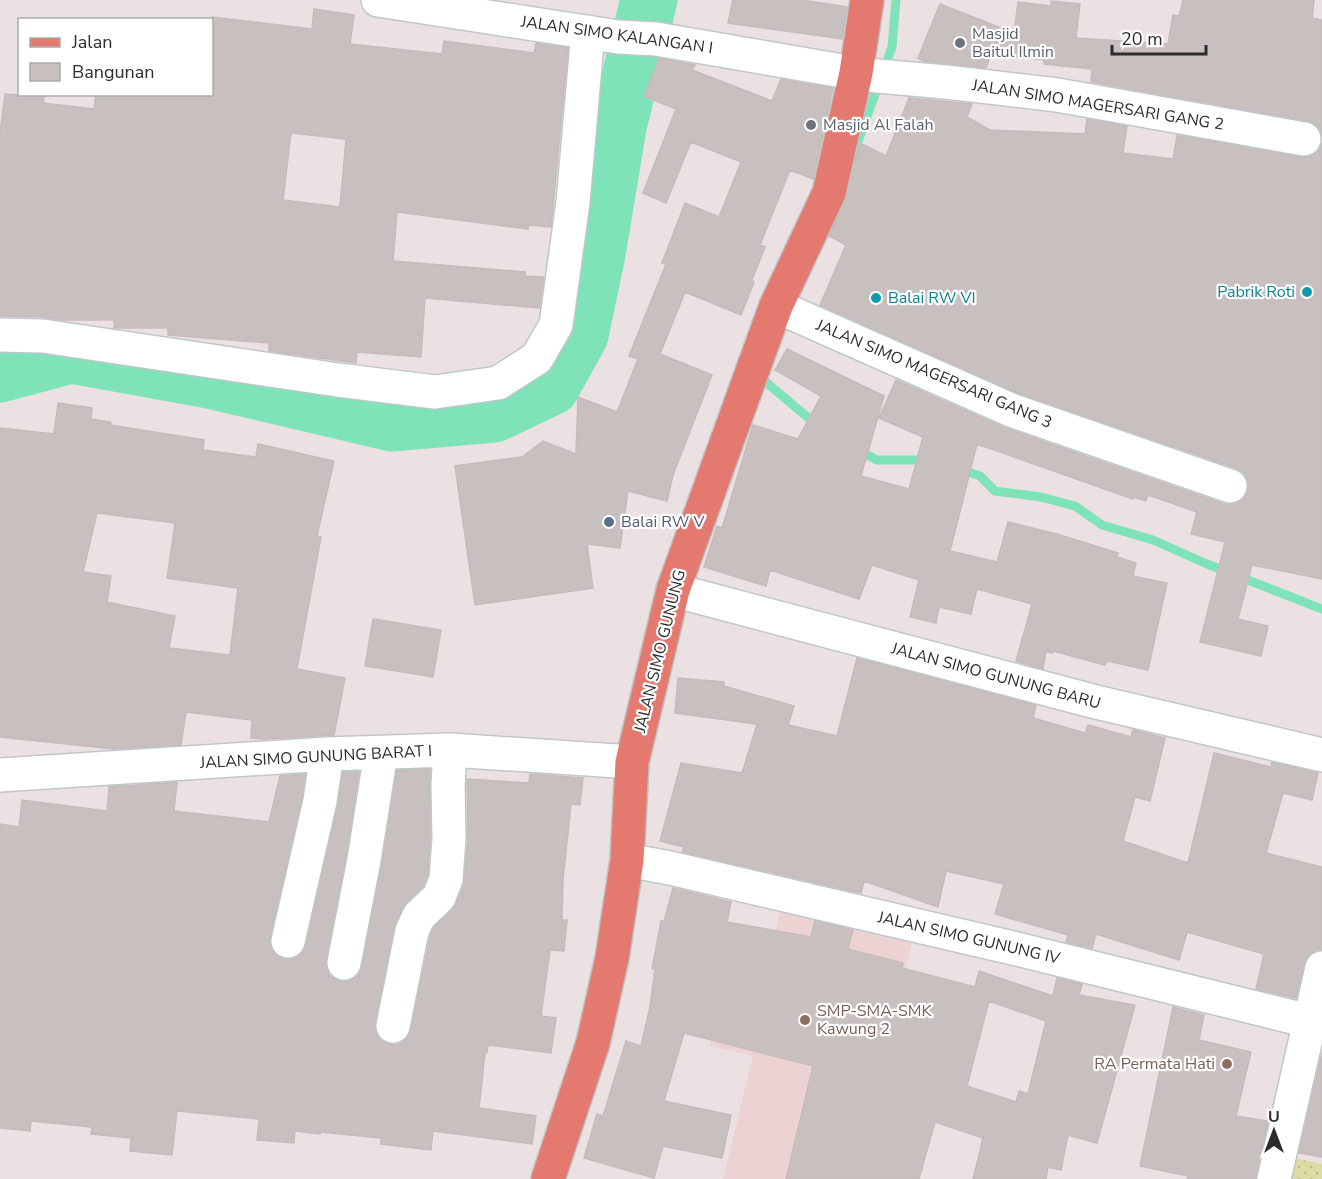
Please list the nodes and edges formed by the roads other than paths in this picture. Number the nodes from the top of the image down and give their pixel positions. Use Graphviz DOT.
graph roads {
  1 [pos="378,0"];
  2 [pos="867,0"];
  3 [pos="603,34"];
  4 [pos="862,74"];
  5 [pos="1304,139"];
  6 [pos="787,311"];
  7 [pos="0,335"];
  8 [pos="1230,486"];
  9 [pos="672,590"];
  10 [pos="450,750"];
  11 [pos="381,753"];
  12 [pos="327,754"];
  13 [pos="1322,755"];
  14 [pos="632,762"];
  15 [pos="0,775"];
  16 [pos="627,860"];
  17 [pos="288,942"];
  18 [pos="344,963"];
  19 [pos="1322,969"];
  20 [pos="393,1026"];
  21 [pos="1311,1042"];
  22 [pos="548,1179"];
  23 [pos="1274,1179"];
  1 -- 3 [label="street, JALAN SIMO KALANGAN I"];
  2 -- 4 [label="main road, JALAN SIMO GUNUNG"];
  3 -- 4 [label="street, JALAN SIMO KALANGAN I"];
  3 -- 7 [label="street"];
  4 -- 5 [label="street, JALAN SIMO MAGERSARI GANG 2"];
  4 -- 6 [label="main road, JALAN SIMO GUNUNG"];
  6 -- 8 [label="street, JALAN SIMO MAGERSARI GANG 3"];
  6 -- 9 [label="main road, JALAN SIMO GUNUNG"];
  9 -- 13 [label="street, JALAN SIMO GUNUNG BARU"];
  9 -- 14 [label="main road, JALAN SIMO GUNUNG"];
  10 -- 11 [label="street, JALAN SIMO GUNUNG BARAT I"];
  10 -- 14 [label="street, JALAN SIMO GUNUNG BARAT I"];
  10 -- 20 [label="street"];
  11 -- 12 [label="street, JALAN SIMO GUNUNG BARAT I"];
  11 -- 18 [label="street"];
  12 -- 15 [label="street, JALAN SIMO GUNUNG BARAT I"];
  12 -- 17 [label="street"];
  14 -- 16 [label="main road, JALAN SIMO GUNUNG"];
  16 -- 21 [label="street, JALAN SIMO GUNUNG IV"];
  16 -- 22 [label="main road, JALAN SIMO GUNUNG"];
  19 -- 21 [label="street"];
  21 -- 23 [label="street"];
}
